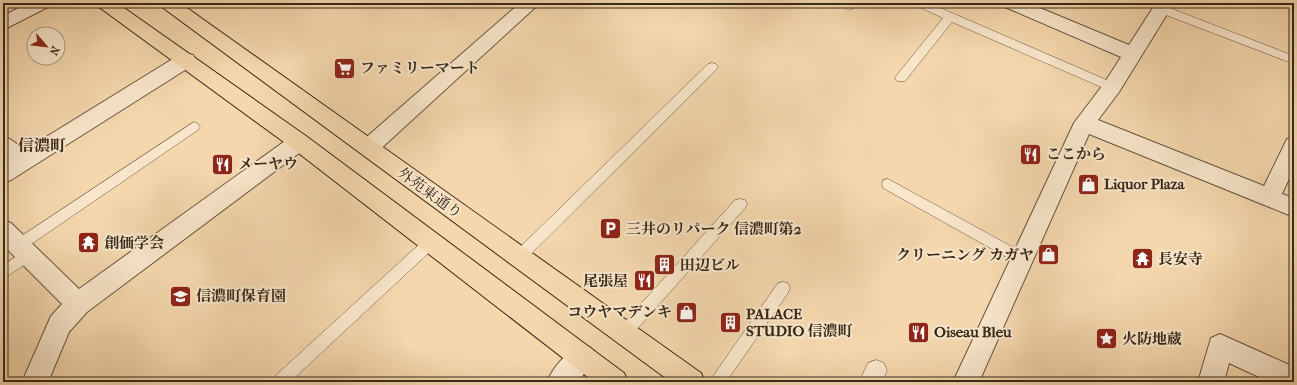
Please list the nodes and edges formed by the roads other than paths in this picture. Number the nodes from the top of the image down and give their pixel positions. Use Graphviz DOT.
graph roads {
  1 [pos="42,3"];
  2 [pos="105,3"];
  3 [pos="168,3"];
  4 [pos="530,3"];
  5 [pos="919,3"];
  6 [pos="1011,3"];
  7 [pos="1164,6"];
  8 [pos="950,17"];
  9 [pos="3,24"];
  10 [pos="1133,54"];
  11 [pos="186,60"];
  12 [pos="1294,60"];
  13 [pos="712,67"];
  14 [pos="901,78"];
  15 [pos="1112,87"];
  16 [pos="1084,123"];
  17 [pos="194,127"];
  18 [pos="299,142"];
  19 [pos="3,145"];
  20 [pos="1294,145"];
  21 [pos="368,147"];
  22 [pos="24,161"];
  23 [pos="3,174"];
  24 [pos="888,184"];
  25 [pos="1269,198"];
  26 [pos="740,204"];
  27 [pos="1294,208"];
  28 [pos="431,242"];
  29 [pos="17,243"];
  30 [pos="519,257"];
  31 [pos="1022,259"];
  32 [pos="3,273"];
  33 [pos="783,288"];
  34 [pos="78,304"];
  35 [pos="624,333"];
  36 [pos="582,358"];
  37 [pos="1294,380"];
  38 [pos="35,382"];
  39 [pos="279,382"];
  40 [pos="560,382"];
  41 [pos="615,382"];
  42 [pos="692,382"];
  43 [pos="717,382"];
  44 [pos="966,382"];
  45 [pos="1211,382"];
  1 -- 9 [label="street"];
  2 -- 11 [label="main road"];
  3 -- 21 [label="main road, 外苑東通り"];
  4 -- 21 [label="street"];
  5 -- 8 [label="lane"];
  6 -- 10 [label="street"];
  7 -- 10 [label="street"];
  7 -- 12 [label="lane"];
  8 -- 14 [label="lane"];
  8 -- 15 [label="lane"];
  10 -- 15 [label="street"];
  11 -- 18 [label="main road"];
  11 -- 22 [label="street"];
  13 -- 30 [label="lane"];
  15 -- 16 [label="street"];
  16 -- 25 [label="street"];
  16 -- 31 [label="street"];
  17 -- 29 [label="lane"];
  18 -- 28 [label="main road"];
  18 -- 34 [label="street"];
  19 -- 22 [label="street"];
  20 -- 25 [label="street"];
  21 -- 30 [label="main road, 外苑東通り"];
  22 -- 23 [label="street"];
  24 -- 31 [label="lane"];
  25 -- 27 [label="street"];
  26 -- 35 [label="lane"];
  28 -- 36 [label="main road"];
  28 -- 39 [label="lane"];
  29 -- 32 [label="lane"];
  29 -- 34 [label="street"];
  30 -- 35 [label="main road, 外苑東通り"];
  31 -- 44 [label="street"];
  33 -- 43 [label="lane"];
  34 -- 38 [label="street"];
  35 -- 42 [label="main road, 外苑東通り"];
  36 -- 40 [label="street"];
  36 -- 41 [label="main road"];
  37 -- 45 [label="street"];
}
